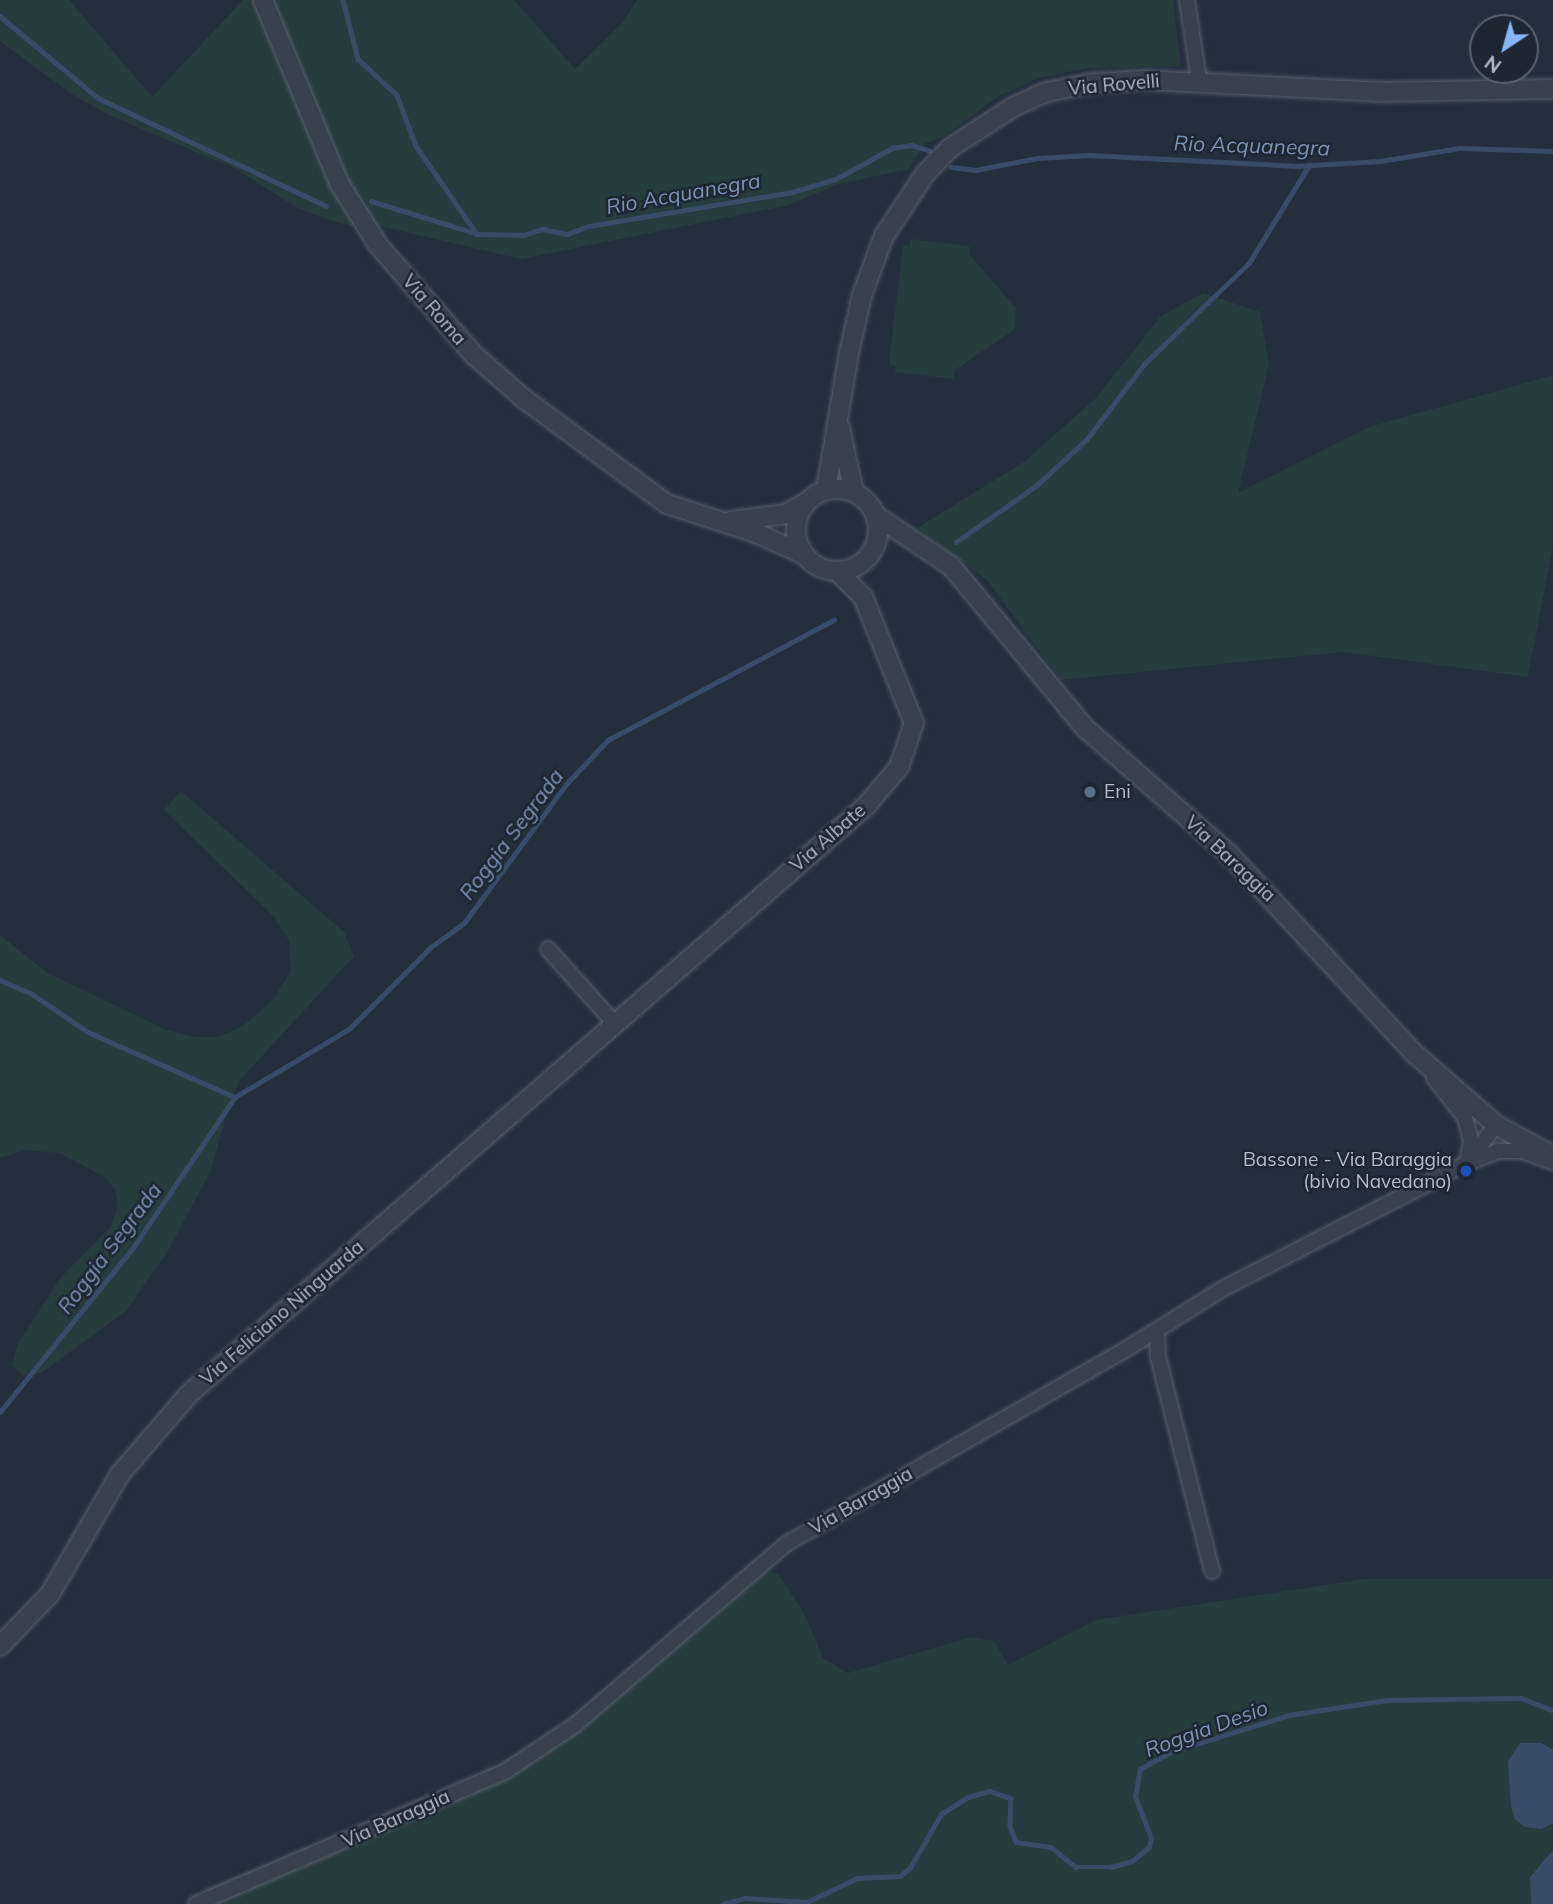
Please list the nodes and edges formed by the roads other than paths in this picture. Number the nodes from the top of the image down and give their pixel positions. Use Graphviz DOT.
graph roads {
  1 [pos="263,0"];
  2 [pos="1187,0"];
  3 [pos="1199,80"];
  4 [pos="1553,89"];
  5 [pos="839,421"];
  6 [pos="826,490"];
  7 [pos="855,492"];
  8 [pos="805,503"];
  9 [pos="875,515"];
  10 [pos="717,521"];
  11 [pos="921,546"];
  12 [pos="803,554"];
  13 [pos="866,558"];
  14 [pos="837,571"];
  15 [pos="863,597"];
  16 [pos="548,949"];
  17 [pos="615,1024"];
  18 [pos="1418,1057"];
  19 [pos="1496,1125"];
  20 [pos="1553,1156"];
  21 [pos="1467,1163"];
  22 [pos="1553,1163"];
  23 [pos="1157,1331"];
  24 [pos="1212,1571"];
  25 [pos="0,1646"];
  26 [pos="196,1904"];
  1 -- 10 [label="street, Via Roma"];
  2 -- 3 [label="street"];
  3 -- 4 [label="street, Via Rovelli"];
  3 -- 5 [label="street, Via Rovelli"];
  5 -- 6 [label="street, Via Rovelli"];
  5 -- 7 [label="street, Via Rovelli"];
  6 -- 7 [label="street"];
  6 -- 8 [label="street"];
  7 -- 9 [label="street"];
  8 -- 10 [label="street, Via Roma"];
  8 -- 12 [label="street"];
  9 -- 11 [label="street, Via Baraggia"];
  9 -- 13 [label="street"];
  10 -- 12 [label="street, Via Roma"];
  11 -- 13 [label="street"];
  11 -- 18 [label="street, Via Baraggia"];
  12 -- 14 [label="street"];
  13 -- 14 [label="street"];
  13 -- 15 [label="street, Via Albate"];
  14 -- 15 [label="street, Via Albate"];
  15 -- 17 [label="street, Via Albate"];
  16 -- 17 [label="street"];
  17 -- 25 [label="street, Via Feliciano Ninguarda"];
  18 -- 19 [label="street, Via Baraggia"];
  18 -- 21 [label="street"];
  19 -- 20 [label="street, Via Baraggia"];
  19 -- 21 [label="street"];
  21 -- 22 [label="street, Via Baraggia"];
  21 -- 23 [label="street, Via Baraggia"];
  23 -- 24 [label="street"];
  23 -- 26 [label="street, Via Baraggia"];
}
